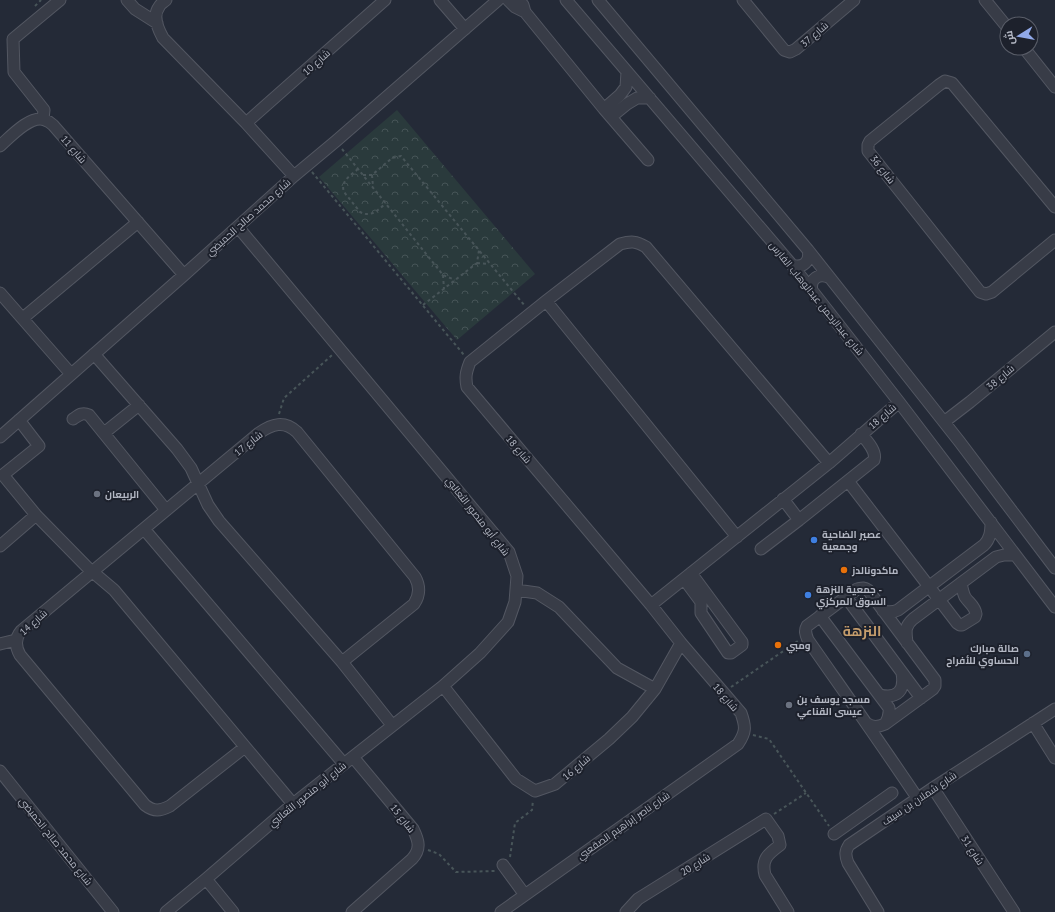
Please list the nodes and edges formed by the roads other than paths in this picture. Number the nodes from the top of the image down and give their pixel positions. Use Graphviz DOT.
graph roads {
  1 [pos="60,0"];
  2 [pos="127,0"];
  3 [pos="166,0"];
  4 [pos="385,0"];
  5 [pos="440,0"];
  6 [pos="498,0"];
  7 [pos="508,0"];
  8 [pos="519,0"];
  9 [pos="566,0"];
  10 [pos="598,0"];
  11 [pos="743,0"];
  12 [pos="854,0"];
  13 [pos="985,0"];
  14 [pos="525,12"];
  15 [pos="999,17"];
  16 [pos="157,23"];
  17 [pos="465,29"];
  18 [pos="1030,56"];
  19 [pos="627,72"];
  20 [pos="1055,87"];
  21 [pos="650,98"];
  22 [pos="608,113"];
  23 [pos="43,119"];
  24 [pos="246,123"];
  25 [pos="0,146"];
  26 [pos="648,160"];
  27 [pos="294,176"];
  28 [pos="1055,207"];
  29 [pos="138,222"];
  30 [pos="238,227"];
  31 [pos="1055,240"];
  32 [pos="808,250"];
  33 [pos="792,265"];
  34 [pos="184,275"];
  35 [pos="830,278"];
  36 [pos="812,291"];
  37 [pos="0,293"];
  38 [pos="546,301"];
  39 [pos="23,318"];
  40 [pos="1055,332"];
  41 [pos="94,354"];
  42 [pos="71,374"];
  43 [pos="898,402"];
  44 [pos="138,405"];
  45 [pos="73,419"];
  46 [pos="19,420"];
  47 [pos="944,422"];
  48 [pos="104,433"];
  49 [pos="862,434"];
  50 [pos="0,436"];
  51 [pos="829,463"];
  52 [pos="848,481"];
  53 [pos="199,483"];
  54 [pos="783,499"];
  55 [pos="166,510"];
  56 [pos="36,515"];
  57 [pos="799,520"];
  58 [pos="991,522"];
  59 [pos="144,529"];
  60 [pos="737,537"];
  61 [pos="0,546"];
  62 [pos="761,549"];
  63 [pos="1016,555"];
  64 [pos="1055,568"];
  65 [pos="92,571"];
  66 [pos="688,576"];
  67 [pos="961,583"];
  68 [pos="929,587"];
  69 [pos="516,590"];
  70 [pos="846,597"];
  71 [pos="705,599"];
  72 [pos="939,599"];
  73 [pos="651,605"];
  74 [pos="1055,607"];
  75 [pos="883,611"];
  76 [pos="820,616"];
  77 [pos="16,640"];
  78 [pos="681,643"];
  79 [pos="0,644"];
  80 [pos="907,644"];
  81 [pos="342,662"];
  82 [pos="902,673"];
  83 [pos="443,686"];
  84 [pos="655,689"];
  85 [pos="880,695"];
  86 [pos="921,698"];
  87 [pos="1055,709"];
  88 [pos="866,723"];
  89 [pos="1034,723"];
  90 [pos="885,724"];
  91 [pos="392,725"];
  92 [pos="744,735"];
  93 [pos="881,744"];
  94 [pos="245,747"];
  95 [pos="353,757"];
  96 [pos="1055,758"];
  97 [pos="344,764"];
  98 [pos="0,771"];
  99 [pos="933,788"];
  100 [pos="892,793"];
  101 [pos="918,799"];
  102 [pos="293,804"];
  103 [pos="864,813"];
  104 [pos="874,828"];
  105 [pos="834,834"];
  106 [pos="503,865"];
  107 [pos="206,879"];
  108 [pos="525,895"];
  109 [pos="113,912"];
  110 [pos="166,912"];
  111 [pos="233,912"];
  112 [pos="352,912"];
  113 [pos="501,912"];
  114 [pos="626,912"];
  115 [pos="788,912"];
  116 [pos="878,912"];
  117 [pos="1014,912"];
  1 -- 23 [label="street"];
  2 -- 16 [label="street"];
  3 -- 16 [label="street"];
  4 -- 24 [label="street, شارع 10"];
  5 -- 17 [label="street"];
  6 -- 17 [label="street, شارع محمد صالح الحميضي"];
  7 -- 14 [label="street"];
  8 -- 14 [label="street"];
  9 -- 19 [label="street, شارع عبدالرحمن عبدالوهاب الفارس"];
  10 -- 32 [label="street"];
  11 -- 12 [label="street, شارع 37"];
  13 -- 15 [label="street"];
  14 -- 22 [label="street"];
  16 -- 24 [label="street"];
  17 -- 27 [label="street, شارع محمد صالح الحميضي"];
  18 -- 20 [label="street"];
  19 -- 21 [label="street, شارع عبدالرحمن عبدالوهاب الفارس"];
  19 -- 22 [label="street"];
  21 -- 22 [label="street"];
  21 -- 33 [label="street, شارع عبدالرحمن عبدالوهاب الفارس"];
  22 -- 26 [label="street"];
  23 -- 25 [label="street"];
  23 -- 29 [label="street, شارع 11"];
  24 -- 27 [label="street"];
  27 -- 30 [label="street, شارع محمد صالح الحميضي"];
  28 -- 31 [label="street, شارع 36"];
  29 -- 34 [label="street, شارع 11"];
  29 -- 39 [label="street"];
  30 -- 34 [label="street, شارع محمد صالح الحميضي"];
  30 -- 69 [label="street, شارع أبو منصور الثعالبي"];
  32 -- 33 [label="street"];
  32 -- 35 [label="street"];
  33 -- 36 [label="street, شارع عبدالرحمن عبدالوهاب الفارس"];
  34 -- 41 [label="street, شارع محمد صالح الحميضي"];
  35 -- 36 [label="street"];
  35 -- 47 [label="street"];
  36 -- 43 [label="street, شارع عبدالرحمن عبدالوهاب الفارس"];
  37 -- 39 [label="street"];
  38 -- 51 [label="street"];
  38 -- 60 [label="street"];
  38 -- 73 [label="street, شارع 18"];
  39 -- 42 [label="street"];
  40 -- 47 [label="street, شارع 38"];
  41 -- 42 [label="street, شارع محمد صالح الحميضي"];
  41 -- 44 [label="street"];
  42 -- 46 [label="street, شارع محمد صالح الحميضي"];
  43 -- 49 [label="street, شارع 18"];
  43 -- 58 [label="street, شارع عبدالرحمن عبدالوهاب الفارس"];
  44 -- 48 [label="street"];
  44 -- 53 [label="street"];
  45 -- 48 [label="street"];
  46 -- 50 [label="street, شارع محمد صالح الحميضي"];
  46 -- 56 [label="street"];
  47 -- 64 [label="street"];
  48 -- 55 [label="street"];
  49 -- 51 [label="street, شارع 18"];
  49 -- 52 [label="street"];
  51 -- 54 [label="street, شارع 18"];
  52 -- 57 [label="street"];
  52 -- 68 [label="street"];
  53 -- 55 [label="street, شارع 17"];
  53 -- 81 [label="street"];
  53 -- 81 [label="street, شارع 17"];
  54 -- 57 [label="street"];
  54 -- 60 [label="street, شارع 18"];
  55 -- 59 [label="street, شارع 17"];
  56 -- 61 [label="street"];
  56 -- 65 [label="street"];
  57 -- 62 [label="street"];
  58 -- 63 [label="street, شارع عبدالرحمن عبدالوهاب الفارس"];
  58 -- 68 [label="street"];
  59 -- 65 [label="street, شارع 14"];
  59 -- 97 [label="street"];
  60 -- 66 [label="street, شارع 18"];
  63 -- 67 [label="street"];
  63 -- 74 [label="street, شارع عبدالرحمن عبدالوهاب الفارس"];
  65 -- 77 [label="street, شارع 14"];
  65 -- 94 [label="street"];
  66 -- 71 [label="street"];
  66 -- 73 [label="street, شارع 18"];
  67 -- 72 [label="street"];
  67 -- 72 [label="street"];
  68 -- 72 [label="street"];
  68 -- 75 [label="street"];
  69 -- 83 [label="street, شارع أبو منصور الثعالبي"];
  69 -- 84 [label="street"];
  70 -- 75 [label="street"];
  70 -- 76 [label="street"];
  70 -- 82 [label="street"];
  72 -- 80 [label="street"];
  73 -- 78 [label="street, شارع 18"];
  75 -- 80 [label="street"];
  76 -- 85 [label="street"];
  76 -- 88 [label="street"];
  77 -- 79 [label="street"];
  77 -- 94 [label="street, شارع 14"];
  78 -- 84 [label="street, شارع 16"];
  78 -- 92 [label="street, شارع 18"];
  80 -- 86 [label="street"];
  81 -- 91 [label="street"];
  82 -- 85 [label="street"];
  82 -- 86 [label="street"];
  83 -- 84 [label="street, شارع 16"];
  83 -- 91 [label="street, شارع أبو منصور الثعالبي"];
  85 -- 90 [label="street"];
  86 -- 90 [label="street"];
  87 -- 89 [label="street, شارع شملان بن سيف"];
  88 -- 90 [label="street"];
  88 -- 93 [label="street"];
  89 -- 96 [label="street"];
  89 -- 99 [label="street, شارع شملان بن سيف"];
  90 -- 93 [label="street"];
  91 -- 95 [label="street, شارع أبو منصور الثعالبي"];
  92 -- 108 [label="street, شارع ناصر إبراهيم الصقعبي"];
  93 -- 101 [label="street"];
  94 -- 102 [label="street"];
  95 -- 97 [label="street, شارع أبو منصور الثعالبي"];
  95 -- 112 [label="street, شارع 15"];
  97 -- 102 [label="street, شارع أبو منصور الثعالبي"];
  98 -- 109 [label="street, شارع محمد صالح الحميضي"];
  99 -- 101 [label="street, شارع شملان بن سيف"];
  99 -- 117 [label="street, شارع 31"];
  100 -- 103 [label="street"];
  101 -- 104 [label="street, شارع شملان بن سيف"];
  102 -- 107 [label="street, شارع أبو منصور الثعالبي"];
  103 -- 104 [label="street"];
  103 -- 105 [label="street"];
  104 -- 116 [label="street, شارع شملان بن سيف"];
  106 -- 108 [label="street"];
  107 -- 110 [label="street, شارع أبو منصور الثعالبي"];
  107 -- 111 [label="street"];
  108 -- 113 [label="street, شارع ناصر إبراهيم الصقعبي"];
  114 -- 115 [label="street, شارع 20"];
}
